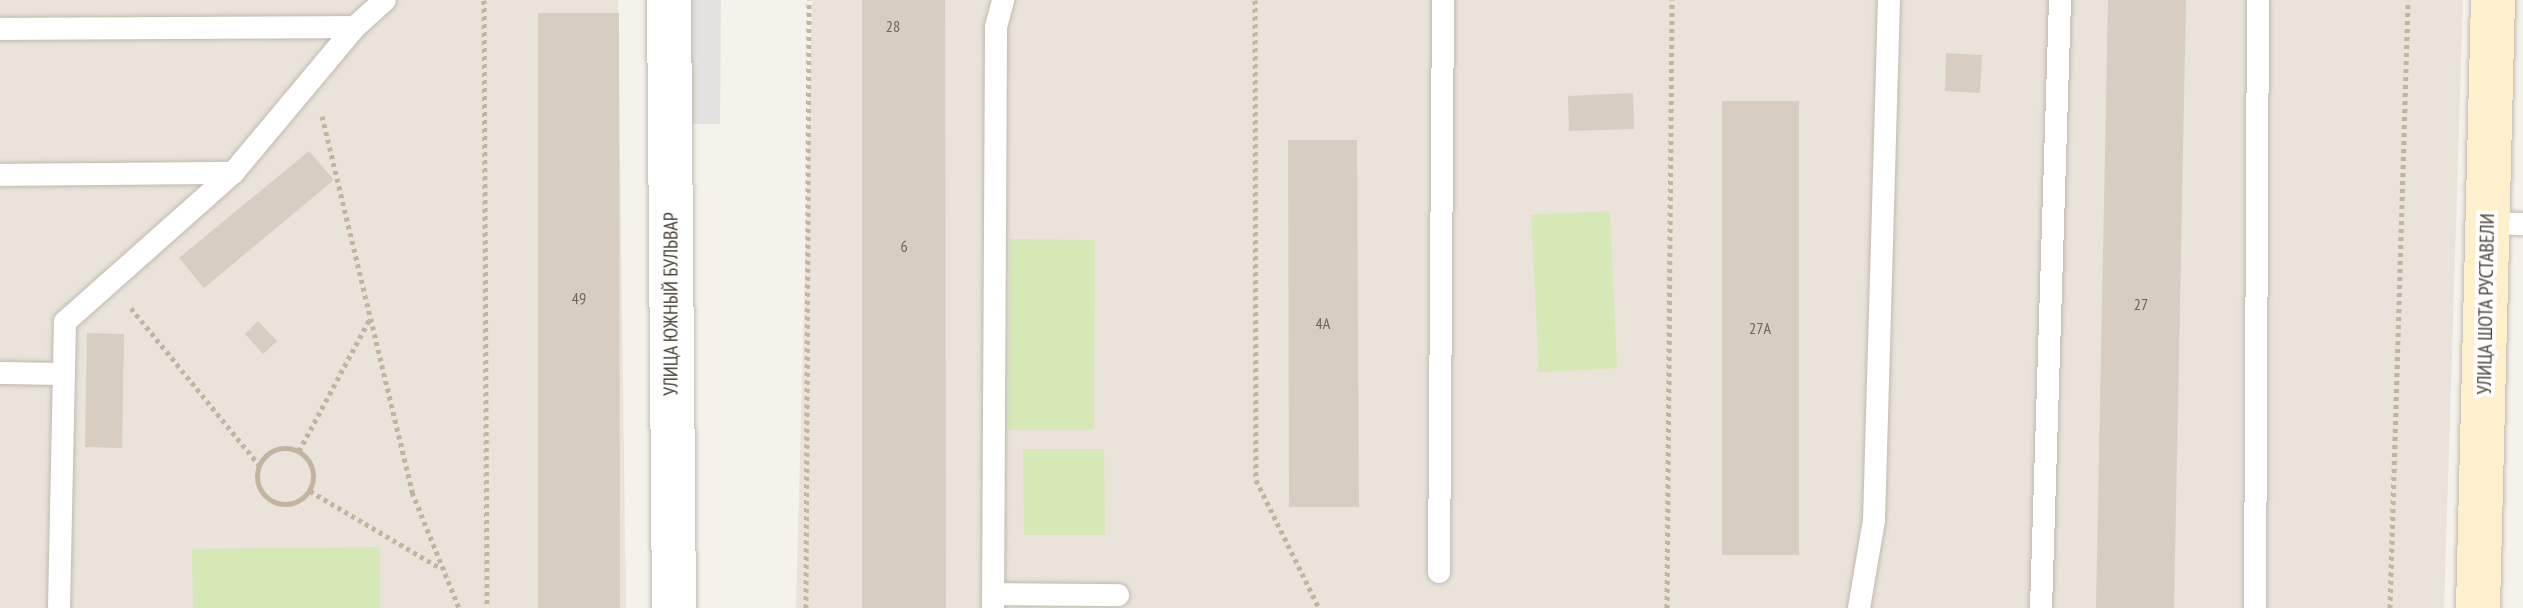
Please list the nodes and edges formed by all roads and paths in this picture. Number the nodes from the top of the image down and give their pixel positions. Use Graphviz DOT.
graph roads {
  1 [pos="385,0"];
  2 [pos="484,0"];
  3 [pos="669,0"];
  4 [pos="809,0"];
  5 [pos="1003,0"];
  6 [pos="1255,0"];
  7 [pos="1443,0"];
  8 [pos="1672,0"];
  9 [pos="1889,0"];
  10 [pos="2060,0"];
  11 [pos="2258,0"];
  12 [pos="2408,0"];
  13 [pos="2493,0"];
  14 [pos="355,27"];
  15 [pos="0,29"];
  16 [pos="312,76"];
  17 [pos="233,173"];
  18 [pos="0,175"];
  19 [pos="2505,224"];
  20 [pos="110,283"];
  21 [pos="372,317"];
  22 [pos="0,373"];
  23 [pos="64,374"];
  24 [pos="299,451"];
  25 [pos="259,465"];
  26 [pos="310,491"];
  27 [pos="441,569"];
  28 [pos="1439,572"];
  29 [pos="1118,595"];
  30 [pos="993,601"];
  31 [pos="59,608"];
  32 [pos="459,608"];
  33 [pos="487,608"];
  34 [pos="674,608"];
  35 [pos="806,608"];
  36 [pos="1319,608"];
  37 [pos="1667,608"];
  38 [pos="1859,608"];
  39 [pos="2041,608"];
  40 [pos="2255,608"];
  41 [pos="2390,608"];
  42 [pos="2478,608"];
  1 -- 14 [label="lane"];
  2 -- 33 [label="path"];
  3 -- 34 [label="street, УЛИЦА ЮЖНЫЙ БУЛЬВАР"];
  4 -- 35 [label="path"];
  5 -- 30 [label="lane"];
  6 -- 36 [label="path"];
  7 -- 28 [label="lane"];
  8 -- 37 [label="path"];
  9 -- 38 [label="lane"];
  10 -- 39 [label="lane"];
  11 -- 40 [label="lane"];
  12 -- 41 [label="path"];
  13 -- 19 [label="street, УЛИЦА ШОТА РУСТАВЕЛИ"];
  14 -- 15 [label="lane"];
  14 -- 16 [label="lane"];
  16 -- 17 [label="lane"];
  16 -- 21 [label="path"];
  17 -- 18 [label="lane"];
  17 -- 20 [label="lane"];
  19 -- 42 [label="street, УЛИЦА ШОТА РУСТАВЕЛИ"];
  20 -- 23 [label="lane"];
  20 -- 25 [label="path"];
  21 -- 24 [label="path"];
  21 -- 27 [label="path"];
  22 -- 23 [label="lane"];
  23 -- 31 [label="lane"];
  24 -- 25 [label="path"];
  24 -- 26 [label="path"];
  25 -- 26 [label="path"];
  26 -- 27 [label="path"];
  27 -- 32 [label="path"];
  29 -- 30 [label="lane"];
}
